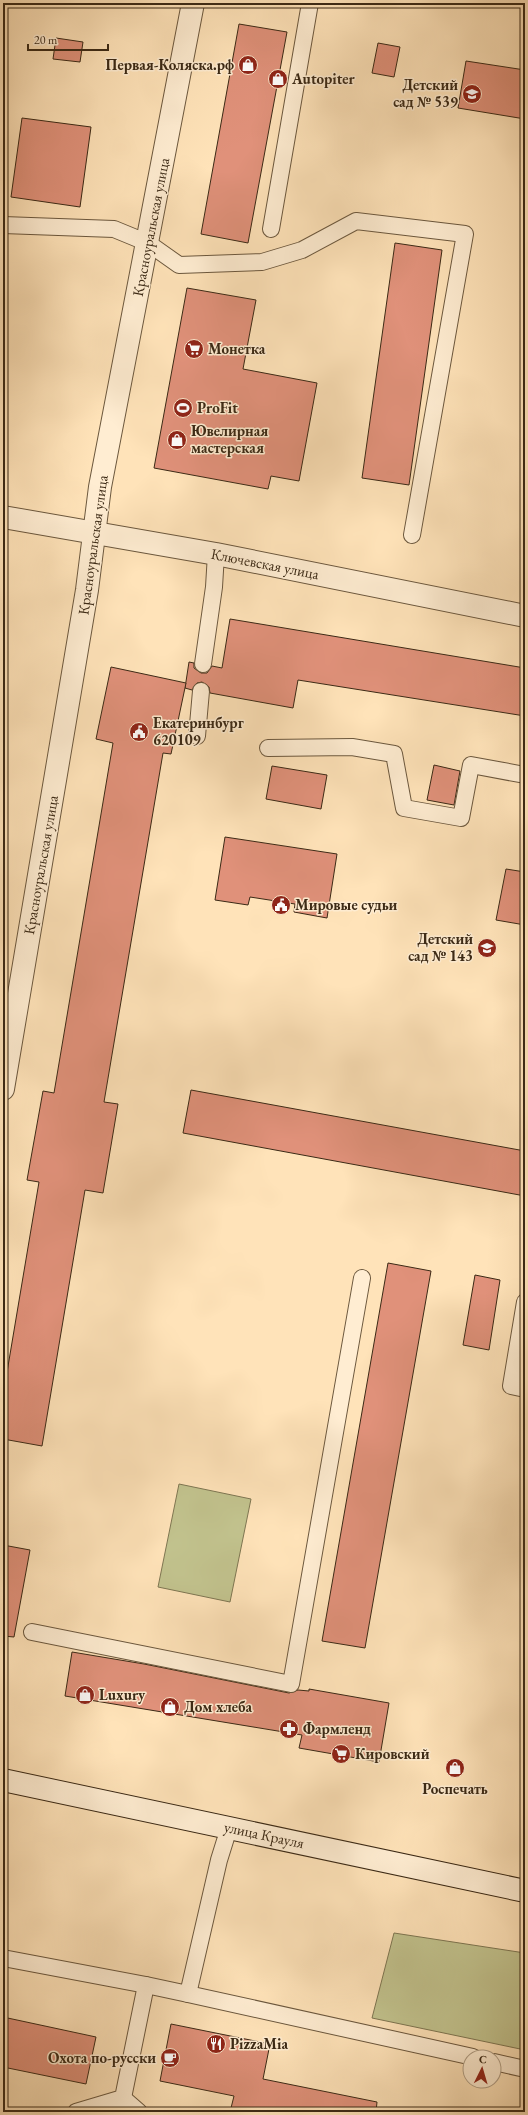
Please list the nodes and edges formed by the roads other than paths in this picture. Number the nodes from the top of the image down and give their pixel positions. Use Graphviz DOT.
graph roads {
  1 [pos="193,3"];
  2 [pos="310,3"];
  3 [pos="3,225"];
  4 [pos="271,229"];
  5 [pos="148,242"];
  6 [pos="3,517"];
  7 [pos="93,532"];
  8 [pos="412,535"];
  9 [pos="216,554"];
  10 [pos="525,616"];
  11 [pos="203,664"];
  12 [pos="201,691"];
  13 [pos="197,736"];
  14 [pos="268,748"];
  15 [pos="525,775"];
  16 [pos="3,1089"];
  17 [pos="362,1278"];
  18 [pos="525,1302"];
  19 [pos="525,1389"];
  20 [pos="32,1632"];
  21 [pos="3,1780"];
  22 [pos="229,1828"];
  23 [pos="525,1891"];
  24 [pos="3,1958"];
  25 [pos="146,1985"];
  26 [pos="188,1994"];
  27 [pos="462,2055"];
  28 [pos="502,2064"];
  29 [pos="525,2069"];
  30 [pos="123,2098"];
  31 [pos="76,2112"];
  32 [pos="140,2112"];
  1 -- 5 [label="street, Красноуральская улица"];
  2 -- 4 [label="lane"];
  3 -- 5 [label="lane"];
  5 -- 7 [label="street, Красноуральская улица"];
  5 -- 8 [label="lane"];
  6 -- 7 [label="street, Ключевская улица"];
  7 -- 9 [label="street, Ключевская улица"];
  7 -- 16 [label="street, Красноуральская улица"];
  9 -- 10 [label="street, Ключевская улица"];
  9 -- 11 [label="lane"];
  12 -- 13 [label="lane"];
  14 -- 15 [label="lane"];
  17 -- 20 [label="lane"];
  18 -- 19 [label="lane"];
  21 -- 22 [label="street, улица Крауля"];
  22 -- 23 [label="street, улица Крауля"];
  22 -- 26 [label="lane"];
  24 -- 25 [label="lane"];
  25 -- 26 [label="lane"];
  25 -- 30 [label="lane"];
  26 -- 27 [label="lane"];
  28 -- 29 [label="lane"];
  30 -- 31 [label="lane"];
  30 -- 32 [label="lane"];
}
